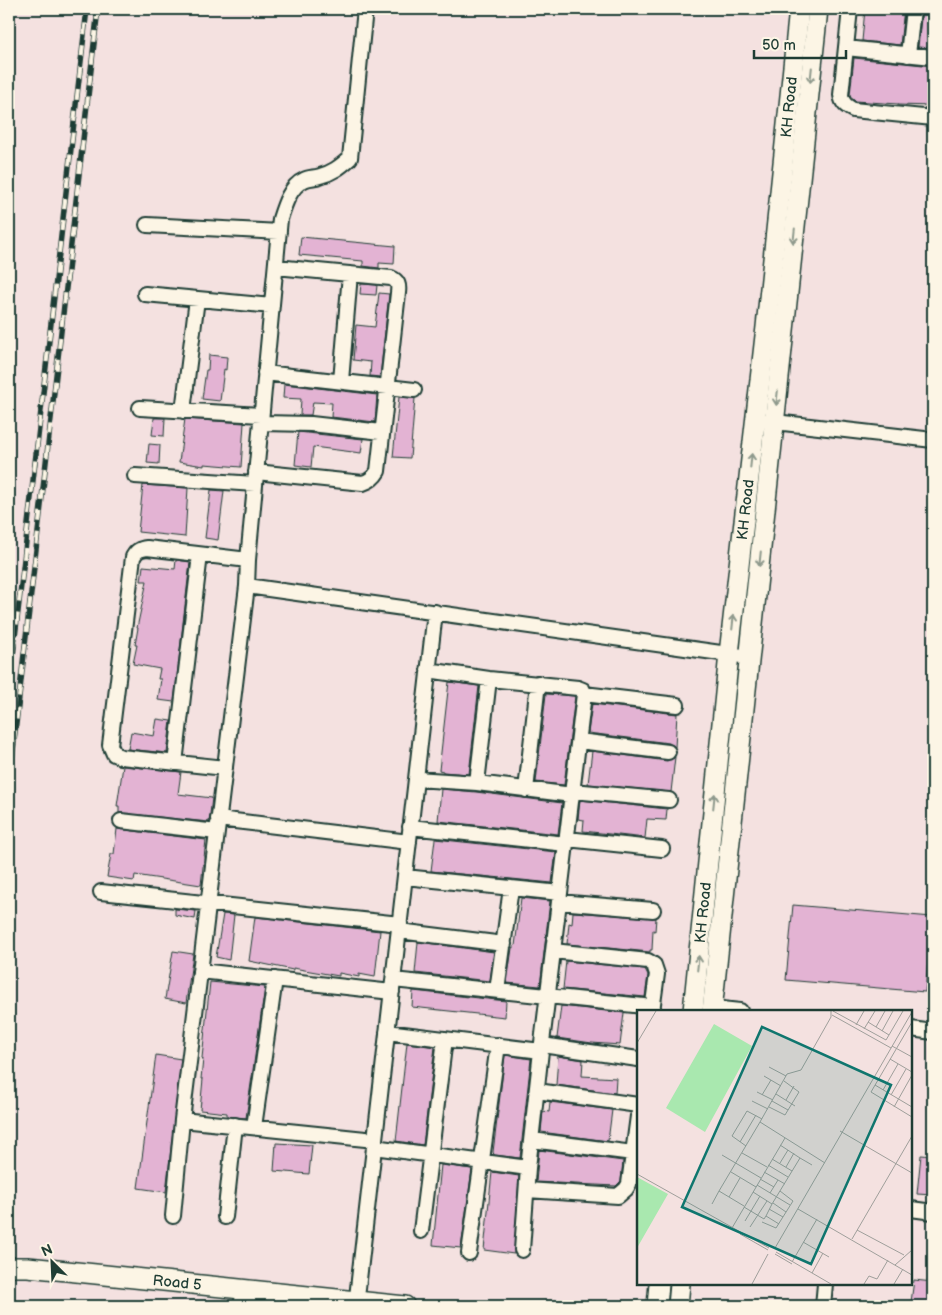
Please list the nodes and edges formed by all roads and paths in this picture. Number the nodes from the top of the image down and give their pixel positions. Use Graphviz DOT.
graph roads {
  1 [pos="365,9"];
  2 [pos="799,9"];
  3 [pos="818,9"];
  4 [pos="850,9"];
  5 [pos="913,9"];
  6 [pos="846,48"];
  7 [pos="908,55"];
  8 [pos="933,57"];
  9 [pos="933,118"];
  10 [pos="147,225"];
  11 [pos="279,232"];
  12 [pos="276,267"];
  13 [pos="350,274"];
  14 [pos="145,294"];
  15 [pos="197,299"];
  16 [pos="272,306"];
  17 [pos="265,373"];
  18 [pos="341,381"];
  19 [pos="387,388"];
  20 [pos="414,390"];
  21 [pos="140,408"];
  22 [pos="184,411"];
  23 [pos="262,419"];
  24 [pos="765,421"];
  25 [pos="382,432"];
  26 [pos="933,440"];
  27 [pos="135,476"];
  28 [pos="256,478"];
  29 [pos="200,555"];
  30 [pos="248,560"];
  31 [pos="247,586"];
  32 [pos="435,612"];
  33 [pos="729,654"];
  34 [pos="749,657"];
  35 [pos="428,670"];
  36 [pos="489,679"];
  37 [pos="538,683"];
  38 [pos="584,694"];
  39 [pos="677,705"];
  40 [pos="578,741"];
  41 [pos="668,752"];
  42 [pos="175,763"];
  43 [pos="225,768"];
  44 [pos="416,779"];
  45 [pos="477,783"];
  46 [pos="526,790"];
  47 [pos="572,793"];
  48 [pos="668,800"];
  49 [pos="121,821"];
  50 [pos="218,826"];
  51 [pos="410,827"];
  52 [pos="409,842"];
  53 [pos="566,842"];
  54 [pos="662,849"];
  55 [pos="405,877"];
  56 [pos="511,888"];
  57 [pos="101,892"];
  58 [pos="560,898"];
  59 [pos="208,903"];
  60 [pos="653,910"];
  61 [pos="399,928"];
  62 [pos="504,944"];
  63 [pos="554,951"];
  64 [pos="200,971"];
  65 [pos="275,979"];
  66 [pos="393,986"];
  67 [pos="497,991"];
  68 [pos="548,997"];
  69 [pos="652,1009"];
  70 [pos="693,1010"];
  71 [pos="712,1010"];
  72 [pos="912,1029"];
  73 [pos="387,1032"];
  74 [pos="933,1032"];
  75 [pos="445,1039"];
  76 [pos="498,1045"];
  77 [pos="542,1048"];
  78 [pos="637,1059"];
  79 [pos="537,1091"];
  80 [pos="637,1106"];
  81 [pos="182,1120"];
  82 [pos="637,1123"];
  83 [pos="235,1125"];
  84 [pos="254,1127"];
  85 [pos="532,1140"];
  86 [pos="375,1144"];
  87 [pos="633,1153"];
  88 [pos="430,1154"];
  89 [pos="482,1161"];
  90 [pos="528,1168"];
  91 [pos="527,1190"];
  92 [pos="912,1209"];
  93 [pos="933,1212"];
  94 [pos="173,1216"];
  95 [pos="225,1217"];
  96 [pos="421,1231"];
  97 [pos="522,1250"];
  98 [pos="469,1253"];
  99 [pos="9,1267"];
  100 [pos="9,1272"];
  101 [pos="659,1285"];
  102 [pos="680,1285"];
  103 [pos="826,1285"];
  104 [pos="357,1304"];
  105 [pos="278,1306"];
  106 [pos="405,1306"];
  107 [pos="657,1306"];
  108 [pos="678,1306"];
  109 [pos="823,1306"];
  1 -- 11 [label="street"];
  2 -- 24 [label="main road, KH Road"];
  3 -- 24 [label="main road, KH Road, one-way"];
  4 -- 6 [label="street"];
  5 -- 7 [label="street"];
  6 -- 7 [label="street"];
  6 -- 9 [label="street"];
  7 -- 8 [label="street"];
  10 -- 11 [label="street"];
  11 -- 12 [label="street"];
  12 -- 13 [label="street"];
  12 -- 16 [label="street"];
  13 -- 18 [label="street"];
  13 -- 19 [label="street"];
  14 -- 15 [label="street"];
  15 -- 16 [label="street"];
  15 -- 22 [label="street"];
  16 -- 17 [label="street"];
  17 -- 18 [label="street"];
  17 -- 23 [label="street"];
  18 -- 19 [label="street"];
  19 -- 20 [label="street"];
  19 -- 25 [label="street"];
  21 -- 22 [label="street"];
  22 -- 23 [label="street"];
  23 -- 25 [label="street"];
  23 -- 28 [label="street"];
  24 -- 26 [label="street"];
  33 -- 24 [label="main road, KH Road, one-way"];
  24 -- 34 [label="main road, KH Road, one-way"];
  25 -- 28 [label="street"];
  27 -- 28 [label="street"];
  28 -- 30 [label="street"];
  29 -- 30 [label="street"];
  29 -- 42 [label="street"];
  29 -- 42 [label="street"];
  30 -- 31 [label="street"];
  31 -- 32 [label="street"];
  31 -- 43 [label="street"];
  32 -- 33 [label="street"];
  32 -- 35 [label="street"];
  33 -- 34 [label="street"];
  70 -- 33 [label="main road, KH Road, one-way"];
  34 -- 71 [label="main road, KH Road"];
  35 -- 36 [label="street"];
  35 -- 44 [label="street"];
  36 -- 37 [label="street"];
  36 -- 45 [label="street"];
  37 -- 38 [label="street"];
  37 -- 46 [label="street"];
  38 -- 39 [label="street"];
  38 -- 40 [label="street"];
  40 -- 41 [label="street"];
  40 -- 47 [label="street"];
  42 -- 43 [label="street"];
  43 -- 50 [label="street"];
  44 -- 45 [label="street"];
  44 -- 51 [label="street"];
  45 -- 46 [label="street"];
  46 -- 47 [label="street"];
  47 -- 48 [label="street"];
  47 -- 53 [label="street"];
  49 -- 50 [label="street"];
  50 -- 52 [label="street"];
  50 -- 59 [label="street"];
  51 -- 52 [label="street"];
  51 -- 53 [label="street"];
  52 -- 55 [label="street"];
  53 -- 54 [label="street"];
  53 -- 58 [label="street"];
  55 -- 56 [label="street"];
  55 -- 61 [label="street"];
  56 -- 58 [label="street"];
  56 -- 62 [label="street"];
  57 -- 59 [label="street"];
  58 -- 60 [label="street"];
  58 -- 63 [label="street"];
  59 -- 61 [label="street"];
  59 -- 64 [label="street"];
  61 -- 62 [label="street"];
  61 -- 66 [label="street"];
  62 -- 67 [label="street"];
  63 -- 68 [label="street"];
  63 -- 69 [label="street"];
  64 -- 65 [label="street"];
  64 -- 81 [label="street"];
  65 -- 66 [label="street"];
  65 -- 84 [label="street"];
  66 -- 67 [label="street"];
  66 -- 73 [label="street"];
  67 -- 68 [label="street"];
  68 -- 69 [label="street"];
  68 -- 77 [label="street"];
  72 -- 74 [label="street"];
  73 -- 75 [label="street"];
  73 -- 86 [label="street"];
  75 -- 76 [label="street"];
  75 -- 88 [label="street"];
  76 -- 77 [label="street"];
  76 -- 89 [label="street"];
  77 -- 78 [label="street"];
  77 -- 79 [label="street"];
  79 -- 80 [label="street"];
  79 -- 85 [label="street"];
  81 -- 83 [label="street"];
  81 -- 94 [label="street"];
  82 -- 87 [label="street"];
  83 -- 84 [label="street"];
  83 -- 95 [label="street"];
  84 -- 86 [label="street"];
  85 -- 87 [label="street"];
  85 -- 90 [label="street"];
  86 -- 88 [label="street"];
  86 -- 104 [label="street"];
  87 -- 91 [label="street"];
  88 -- 89 [label="street"];
  88 -- 96 [label="street"];
  89 -- 90 [label="street"];
  89 -- 98 [label="street"];
  90 -- 91 [label="street"];
  91 -- 97 [label="street"];
  92 -- 93 [label="street"];
  99 -- 104 [label="main road, Road 5"];
  100 -- 105 [label="main road, Road 5"];
  101 -- 107 [label="main road"];
  102 -- 108 [label="main road"];
  103 -- 109 [label="street"];
  104 -- 106 [label="main road, Road 5"];
}
